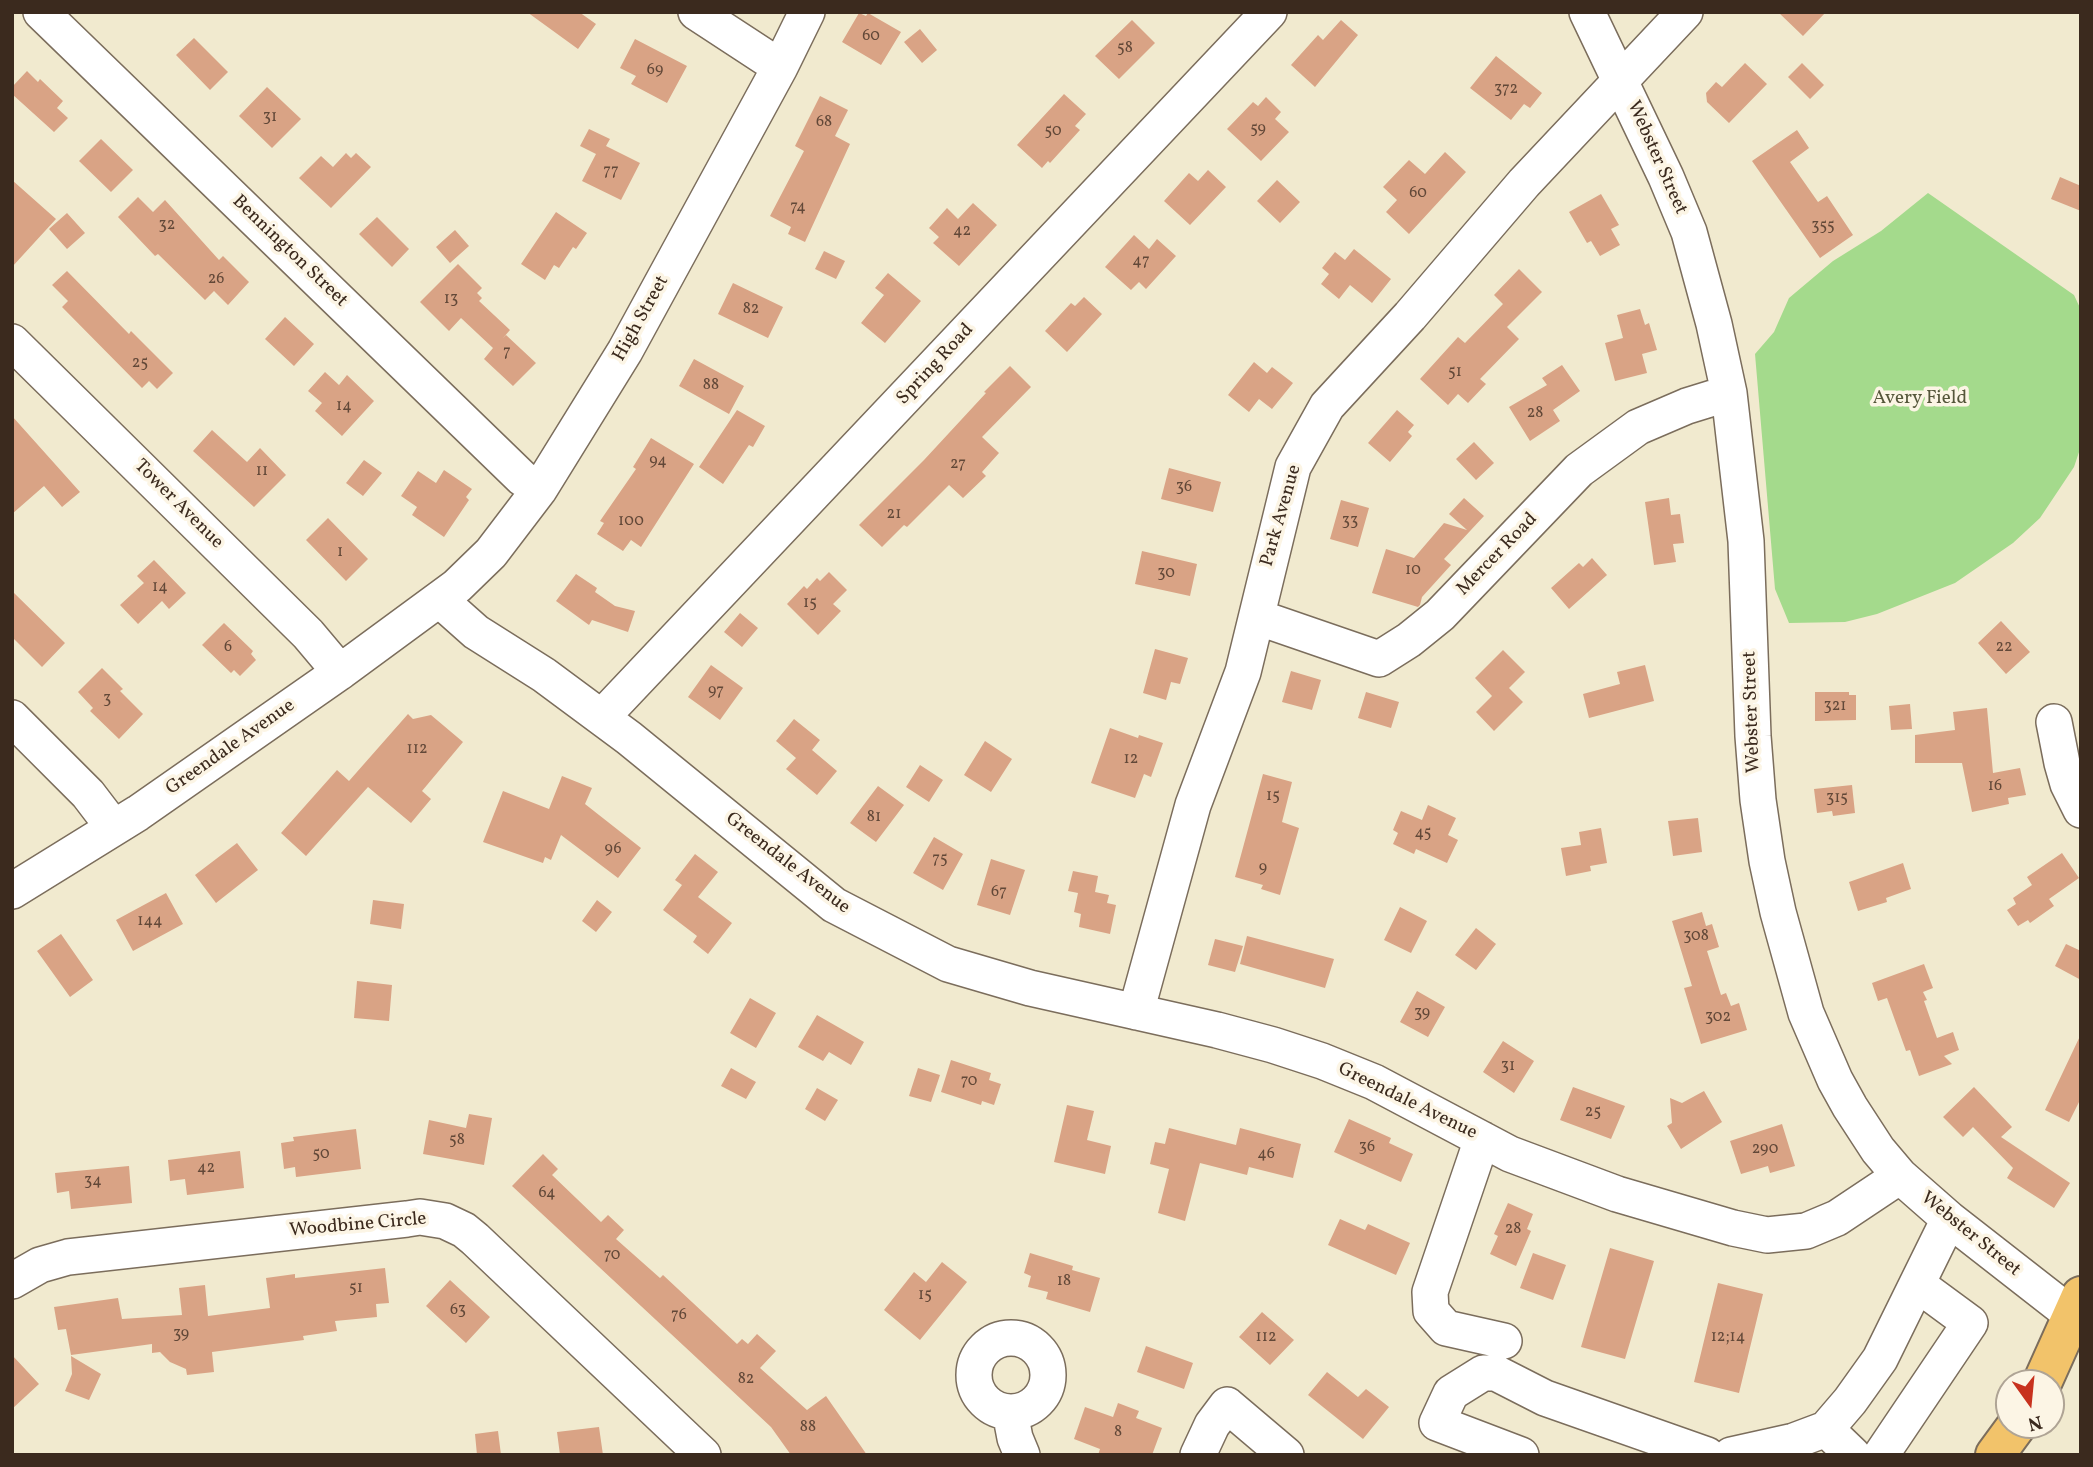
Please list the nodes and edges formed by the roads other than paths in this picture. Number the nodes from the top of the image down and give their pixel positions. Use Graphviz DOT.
graph roads {
  1 [pos="41,12"];
  2 [pos="696,12"];
  3 [pos="807,12"];
  4 [pos="1269,12"];
  5 [pos="1587,12"];
  6 [pos="1685,12"];
  7 [pos="780,67"];
  8 [pos="1621,80"];
  9 [pos="12,342"];
  10 [pos="1729,393"];
  11 [pos="539,490"];
  12 [pos="440,600"];
  13 [pos="1257,617"];
  14 [pos="340,672"];
  15 [pos="12,718"];
  16 [pos="602,718"];
  17 [pos="2054,722"];
  18 [pos="2081,810"];
  19 [pos="114,828"];
  20 [pos="12,891"];
  21 [pos="1136,1012"];
  22 [pos="1482,1139"];
  23 [pos="1900,1176"];
  24 [pos="1949,1219"];
  25 [pos="12,1281"];
  26 [pos="1917,1284"];
  27 [pos="2079,1312"];
  28 [pos="1503,1344"];
  29 [pos="2049,1369"];
  30 [pos="1010,1412"];
  31 [pos="1826,1429"];
  32 [pos="2007,1439"];
  33 [pos="703,1455"];
  34 [pos="1023,1455"];
  35 [pos="1198,1455"];
  36 [pos="1286,1455"];
  37 [pos="1521,1455"];
  38 [pos="1707,1455"];
  39 [pos="1731,1455"];
  40 [pos="1853,1455"];
  41 [pos="1881,1455"];
  42 [pos="1996,1455"];
  1 -- 11 [label="street, Bennington Street"];
  2 -- 7 [label="street"];
  3 -- 7 [label="street, High Street"];
  4 -- 16 [label="street, Spring Road"];
  5 -- 8 [label="street, Webster Street"];
  6 -- 8 [label="street, Park Avenue"];
  7 -- 11 [label="street, High Street"];
  8 -- 10 [label="street, Webster Street"];
  8 -- 13 [label="street, Park Avenue"];
  9 -- 14 [label="street, Tower Avenue"];
  10 -- 13 [label="street, Mercer Road"];
  10 -- 23 [label="street, Webster Street"];
  11 -- 12 [label="street, High Street"];
  12 -- 14 [label="street, Greendale Avenue"];
  12 -- 16 [label="street, Greendale Avenue"];
  13 -- 21 [label="street, Park Avenue"];
  14 -- 19 [label="street, Greendale Avenue"];
  15 -- 19 [label="street"];
  16 -- 21 [label="street, Greendale Avenue"];
  17 -- 18 [label="street"];
  19 -- 20 [label="street, Greendale Avenue"];
  21 -- 22 [label="street, Greendale Avenue"];
  22 -- 23 [label="street, Greendale Avenue"];
  22 -- 28 [label="street"];
  23 -- 24 [label="street, Webster Street"];
  24 -- 26 [label="street"];
  24 -- 27 [label="street, Webster Street"];
  25 -- 33 [label="street, Woodbine Circle"];
  26 -- 31 [label="street"];
  26 -- 41 [label="street"];
  27 -- 29 [label="main road"];
  28 -- 37 [label="street"];
  28 -- 38 [label="street"];
  30 -- 34 [label="street"];
  31 -- 39 [label="street"];
  31 -- 40 [label="street"];
  32 -- 42 [label="main road"];
  35 -- 36 [label="street"];
}
